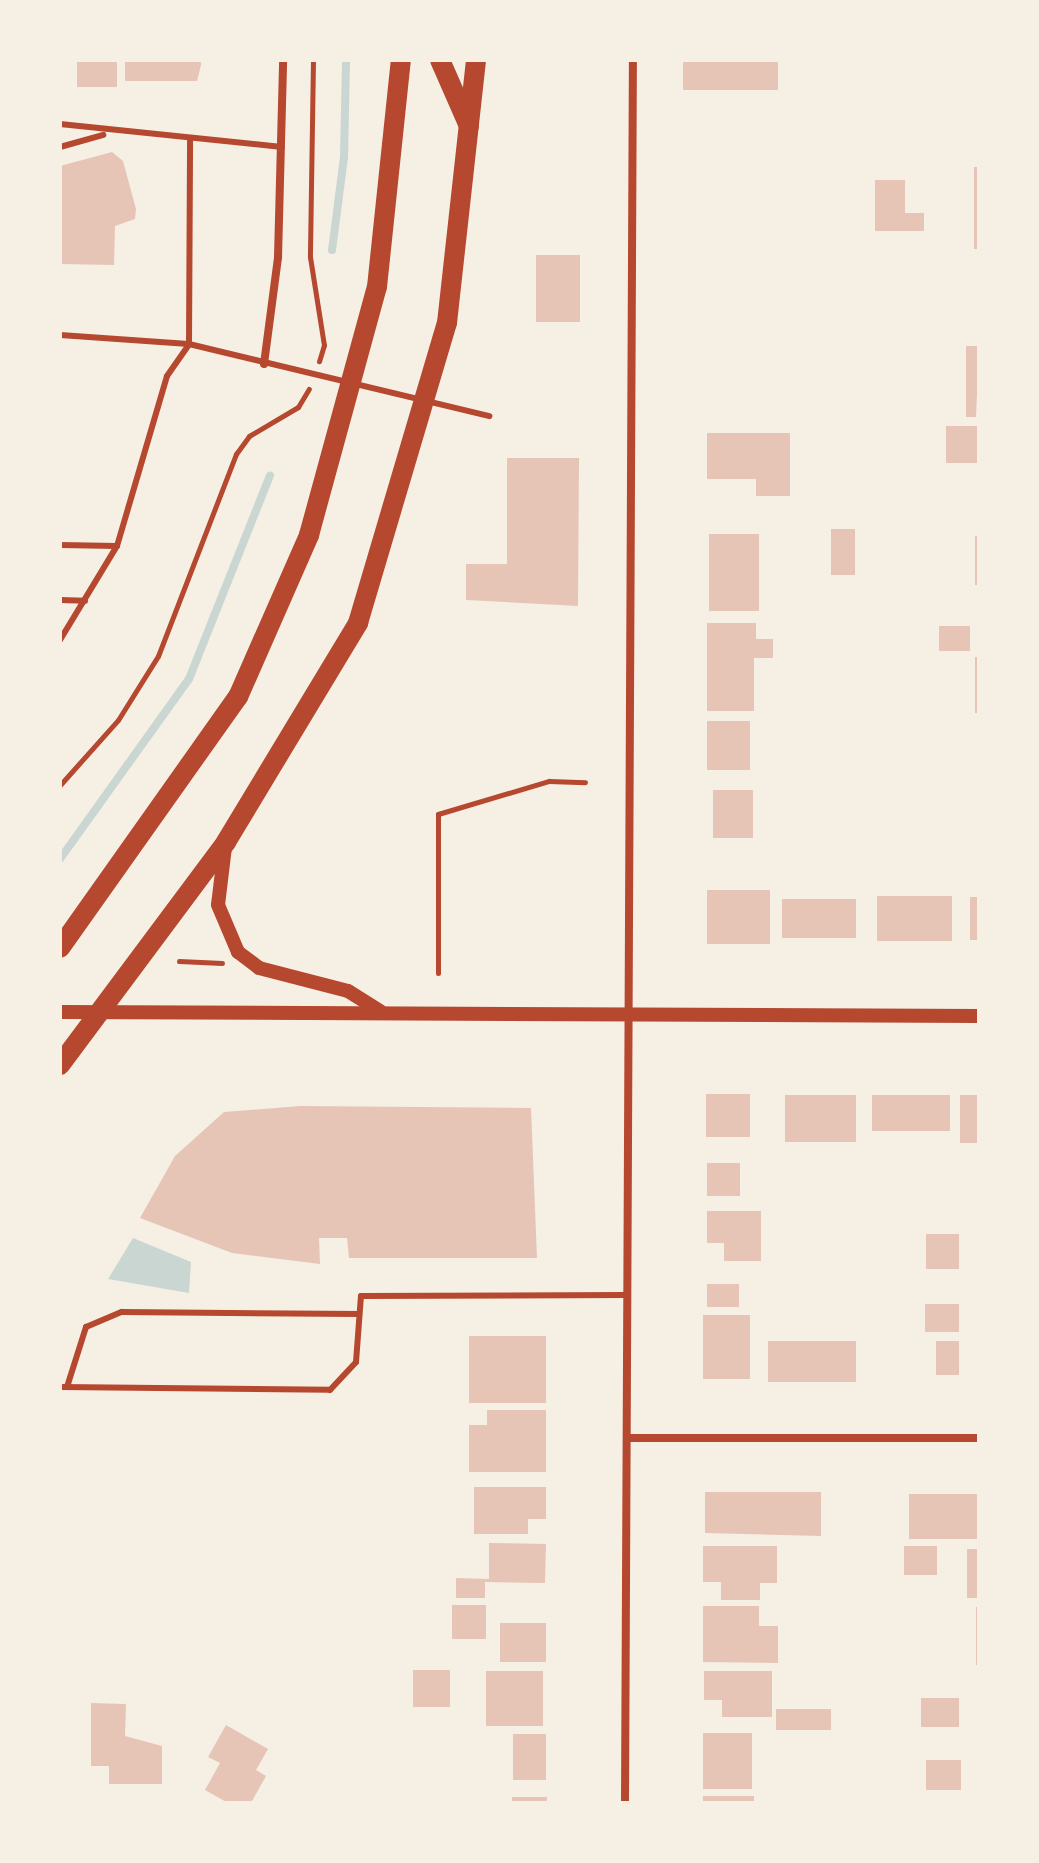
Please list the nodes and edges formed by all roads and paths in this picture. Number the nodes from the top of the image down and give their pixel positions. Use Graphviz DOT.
graph roads {
  1 [pos="283,60"];
  2 [pos="313,60"];
  3 [pos="401,60"];
  4 [pos="440,60"];
  5 [pos="476,60"];
  6 [pos="633,60"];
  7 [pos="60,124"];
  8 [pos="469,126"];
  9 [pos="107,134"];
  10 [pos="190,141"];
  11 [pos="60,147"];
  12 [pos="282,147"];
  13 [pos="60,335"];
  14 [pos="189,344"];
  15 [pos="264,364"];
  16 [pos="315,373"];
  17 [pos="353,383"];
  18 [pos="426,403"];
  19 [pos="489,416"];
  20 [pos="60,545"];
  21 [pos="117,546"];
  22 [pos="60,600"];
  23 [pos="85,601"];
  24 [pos="60,640"];
  25 [pos="585,782"];
  26 [pos="60,785"];
  27 [pos="226,842"];
  28 [pos="60,948"];
  29 [pos="179,961"];
  30 [pos="227,963"];
  31 [pos="438,973"];
  32 [pos="100,1011"];
  33 [pos="380,1011"];
  34 [pos="60,1012"];
  35 [pos="627,1014"];
  36 [pos="979,1016"];
  37 [pos="60,1065"];
  38 [pos="627,1295"];
  39 [pos="359,1314"];
  40 [pos="64,1387"];
  41 [pos="627,1438"];
  42 [pos="979,1438"];
  43 [pos="625,1803"];
  1 -- 12 [label="street"];
  2 -- 16 [label="path"];
  3 -- 17 [label="main road"];
  4 -- 8 [label="main road"];
  5 -- 8 [label="main road"];
  6 -- 35 [label="street"];
  7 -- 9 [label="lane"];
  8 -- 18 [label="main road"];
  9 -- 10 [label="lane"];
  9 -- 11 [label="lane"];
  10 -- 12 [label="lane"];
  10 -- 14 [label="lane"];
  12 -- 15 [label="street"];
  13 -- 14 [label="lane"];
  14 -- 15 [label="lane"];
  14 -- 21 [label="lane"];
  15 -- 16 [label="lane"];
  16 -- 17 [label="lane"];
  16 -- 26 [label="path"];
  17 -- 18 [label="lane"];
  17 -- 28 [label="main road"];
  18 -- 19 [label="lane"];
  18 -- 27 [label="main road"];
  20 -- 21 [label="lane"];
  21 -- 23 [label="lane"];
  22 -- 23 [label="lane"];
  23 -- 24 [label="lane"];
  25 -- 31 [label="path"];
  27 -- 32 [label="main road"];
  27 -- 33 [label="street"];
  29 -- 30 [label="path"];
  32 -- 33 [label="street"];
  32 -- 34 [label="street"];
  32 -- 37 [label="main road"];
  33 -- 35 [label="street"];
  35 -- 36 [label="street"];
  35 -- 38 [label="street"];
  38 -- 39 [label="lane"];
  38 -- 41 [label="street"];
  39 -- 40 [label="lane"];
  39 -- 40 [label="lane"];
  41 -- 42 [label="street"];
  41 -- 43 [label="street"];
}
